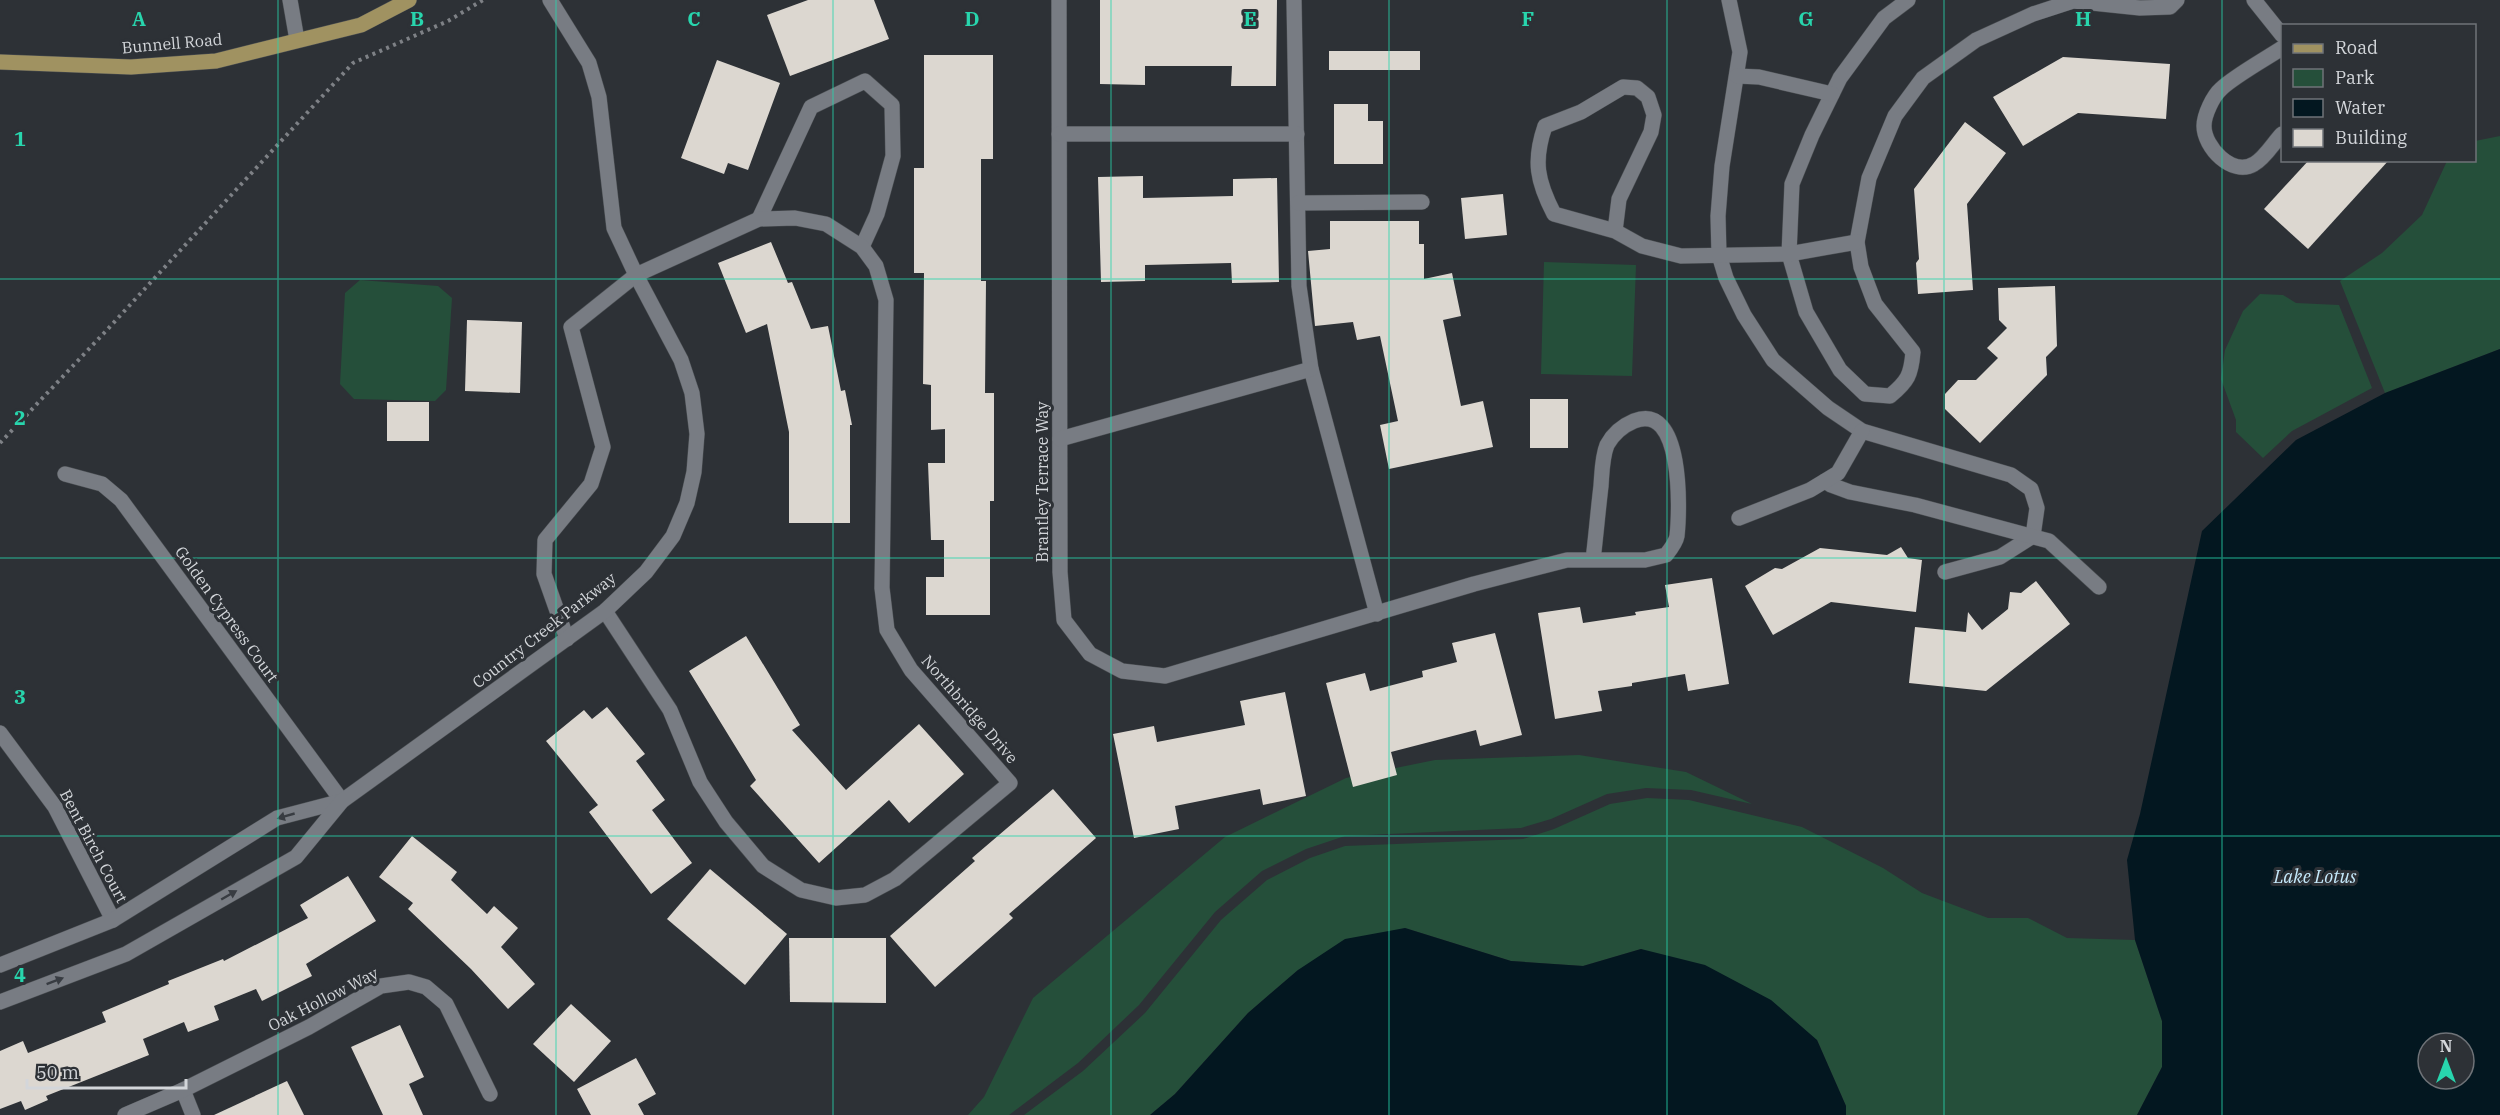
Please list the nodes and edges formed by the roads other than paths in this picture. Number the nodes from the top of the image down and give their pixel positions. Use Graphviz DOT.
graph roads {
  1 [pos="290,0"];
  2 [pos="410,0"];
  3 [pos="550,0"];
  4 [pos="1059,0"];
  5 [pos="1294,0"];
  6 [pos="1729,0"];
  7 [pos="1908,0"];
  8 [pos="2177,0"];
  9 [pos="2254,0"];
  10 [pos="2281,33"];
  11 [pos="297,40"];
  12 [pos="2281,49"];
  13 [pos="0,62"];
  14 [pos="1737,76"];
  15 [pos="1832,94"];
  16 [pos="1059,134"];
  17 [pos="1297,134"];
  18 [pos="2281,136"];
  19 [pos="1422,202"];
  20 [pos="1298,203"];
  21 [pos="759,219"];
  22 [pos="1615,231"];
  23 [pos="1857,242"];
  24 [pos="862,247"];
  25 [pos="1789,254"];
  26 [pos="1719,255"];
  27 [pos="636,275"];
  28 [pos="1311,369"];
  29 [pos="1862,431"];
  30 [pos="1060,439"];
  31 [pos="65,474"];
  32 [pos="1825,481"];
  33 [pos="1739,518"];
  34 [pos="2033,536"];
  35 [pos="1593,560"];
  36 [pos="1946,572"];
  37 [pos="2099,587"];
  38 [pos="605,611"];
  39 [pos="1377,614"];
  40 [pos="567,639"];
  41 [pos="0,732"];
  42 [pos="342,801"];
  43 [pos="113,920"];
  44 [pos="0,965"];
  45 [pos="0,1002"];
  46 [pos="183,1090"];
  47 [pos="490,1094"];
  48 [pos="125,1115"];
  49 [pos="193,1115"];
  1 -- 11 [label="street"];
  2 -- 11 [label="main road, Bunnell Road"];
  3 -- 27 [label="street, Country Creek Parkway"];
  4 -- 16 [label="street, Brantley Terrace Way"];
  5 -- 17 [label="street"];
  6 -- 14 [label="street"];
  7 -- 15 [label="street"];
  8 -- 23 [label="street"];
  9 -- 10 [label="street"];
  11 -- 13 [label="main road, Bunnell Road"];
  12 -- 18 [label="street"];
  14 -- 15 [label="street"];
  14 -- 26 [label="street"];
  15 -- 25 [label="street"];
  16 -- 17 [label="street"];
  16 -- 30 [label="street, Brantley Terrace Way"];
  17 -- 20 [label="street"];
  19 -- 20 [label="street"];
  20 -- 28 [label="street"];
  21 -- 24 [label="street, Northbridge Drive"];
  21 -- 24 [label="street"];
  21 -- 27 [label="street, Northbridge Drive"];
  22 -- 22 [label="street"];
  22 -- 26 [label="street"];
  23 -- 25 [label="street"];
  23 -- 25 [label="street"];
  24 -- 38 [label="street, Northbridge Drive"];
  25 -- 26 [label="street"];
  26 -- 29 [label="street"];
  27 -- 38 [label="street, Country Creek Parkway"];
  27 -- 40 [label="street, Northbridge Drive"];
  28 -- 30 [label="street"];
  28 -- 39 [label="street"];
  29 -- 32 [label="street"];
  29 -- 34 [label="street"];
  30 -- 39 [label="street, Brantley Terrace Way"];
  31 -- 42 [label="street, Golden Cypress Court"];
  32 -- 33 [label="street"];
  32 -- 34 [label="street"];
  34 -- 36 [label="street"];
  34 -- 37 [label="street"];
  35 -- 35 [label="street, Brantley Terrace Way"];
  35 -- 39 [label="street, Brantley Terrace Way"];
  38 -- 40 [label="street, Country Creek Parkway"];
  40 -- 42 [label="street, Country Creek Parkway"];
  41 -- 43 [label="street, Bent Birch Court"];
  42 -- 43 [label="street, Country Creek Parkway, one-way"];
  45 -- 42 [label="street, Country Creek Parkway, one-way"];
  43 -- 44 [label="street, Country Creek Parkway"];
  46 -- 47 [label="street, Oak Hollow Way"];
  46 -- 48 [label="street, Oak Hollow Way"];
  46 -- 49 [label="street"];
}
